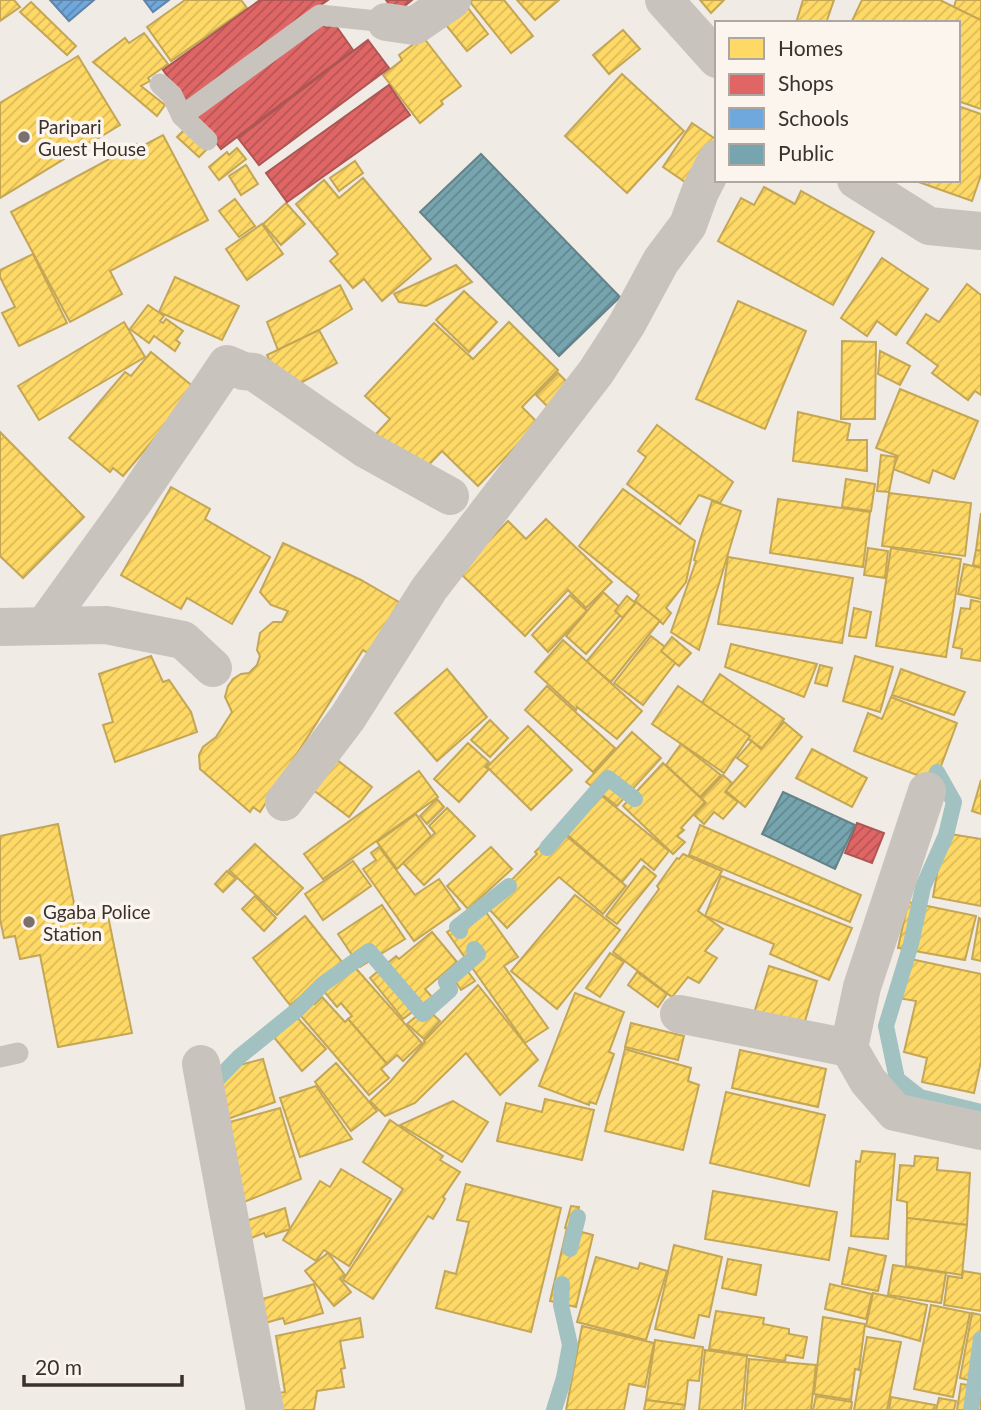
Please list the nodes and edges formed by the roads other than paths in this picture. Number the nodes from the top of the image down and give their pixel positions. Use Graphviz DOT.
graph roads {
  1 [pos="452,0"];
  2 [pos="664,0"];
  3 [pos="386,22"];
  4 [pos="715,57"];
  5 [pos="160,84"];
  6 [pos="182,116"];
  7 [pos="207,140"];
  8 [pos="715,163"];
  9 [pos="859,182"];
  10 [pos="981,231"];
  11 [pos="450,496"];
  12 [pos="0,611"];
  13 [pos="48,620"];
  14 [pos="0,627"];
  15 [pos="214,668"];
  16 [pos="927,791"];
  17 [pos="284,802"];
  18 [pos="679,1014"];
  19 [pos="849,1048"];
  20 [pos="201,1065"];
  21 [pos="981,1131"];
  22 [pos="265,1410"];
  1 -- 3 [label="street"];
  2 -- 4 [label="street"];
  3 -- 6 [label="lane"];
  5 -- 6 [label="lane"];
  6 -- 7 [label="lane"];
  8 -- 17 [label="street"];
  9 -- 10 [label="street"];
  11 -- 13 [label="street"];
  12 -- 13 [label="lane"];
  13 -- 14 [label="street"];
  13 -- 15 [label="street"];
  16 -- 19 [label="street"];
  18 -- 19 [label="street"];
  19 -- 21 [label="street"];
  20 -- 22 [label="street"];
}
